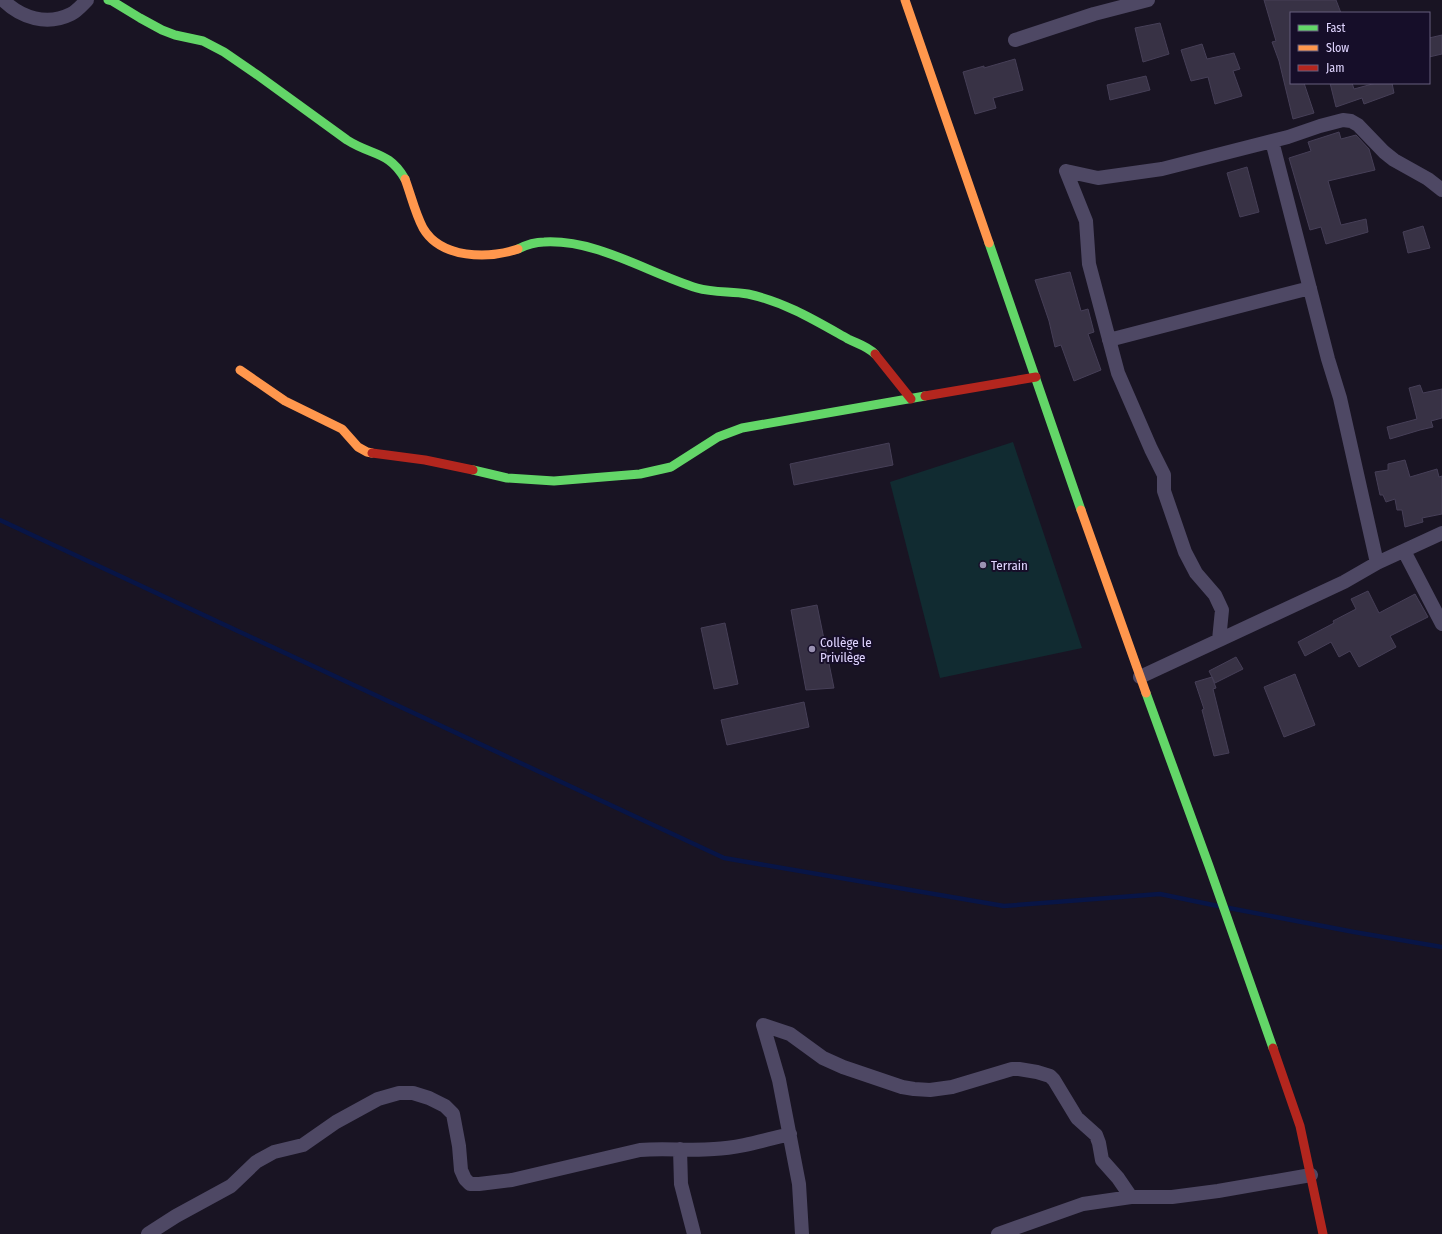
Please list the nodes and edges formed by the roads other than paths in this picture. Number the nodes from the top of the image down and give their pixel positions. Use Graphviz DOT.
graph roads {
  1 [pos="3,0"];
  2 [pos="87,0"];
  3 [pos="108,0"];
  4 [pos="905,0"];
  5 [pos="1148,0"];
  6 [pos="1015,40"];
  7 [pos="1272,141"];
  8 [pos="1442,190"];
  9 [pos="1310,288"];
  10 [pos="1109,340"];
  11 [pos="240,370"];
  12 [pos="1036,377"];
  13 [pos="911,399"];
  14 [pos="1442,533"];
  15 [pos="1404,551"];
  16 [pos="1377,563"];
  17 [pos="1442,624"];
  18 [pos="1219,640"];
  19 [pos="1140,677"];
  20 [pos="790,1134"];
  21 [pos="680,1149"];
  22 [pos="1311,1175"];
  23 [pos="1131,1197"];
  24 [pos="148,1234"];
  25 [pos="694,1234"];
  26 [pos="802,1234"];
  27 [pos="998,1234"];
  28 [pos="1323,1234"];
  1 -- 2 [label="street"];
  3 -- 13 [label="street"];
  4 -- 12 [label="street"];
  5 -- 6 [label="street"];
  7 -- 8 [label="street"];
  7 -- 9 [label="street"];
  7 -- 10 [label="street"];
  9 -- 10 [label="street"];
  9 -- 16 [label="street"];
  10 -- 18 [label="street"];
  11 -- 13 [label="street"];
  12 -- 13 [label="street"];
  12 -- 19 [label="street"];
  14 -- 15 [label="street"];
  15 -- 16 [label="street"];
  15 -- 17 [label="street"];
  16 -- 18 [label="street"];
  18 -- 19 [label="street"];
  19 -- 22 [label="street"];
  20 -- 21 [label="street"];
  20 -- 23 [label="street"];
  20 -- 26 [label="street"];
  21 -- 24 [label="street"];
  21 -- 25 [label="street"];
  22 -- 23 [label="street"];
  22 -- 28 [label="street"];
  23 -- 27 [label="street"];
}
